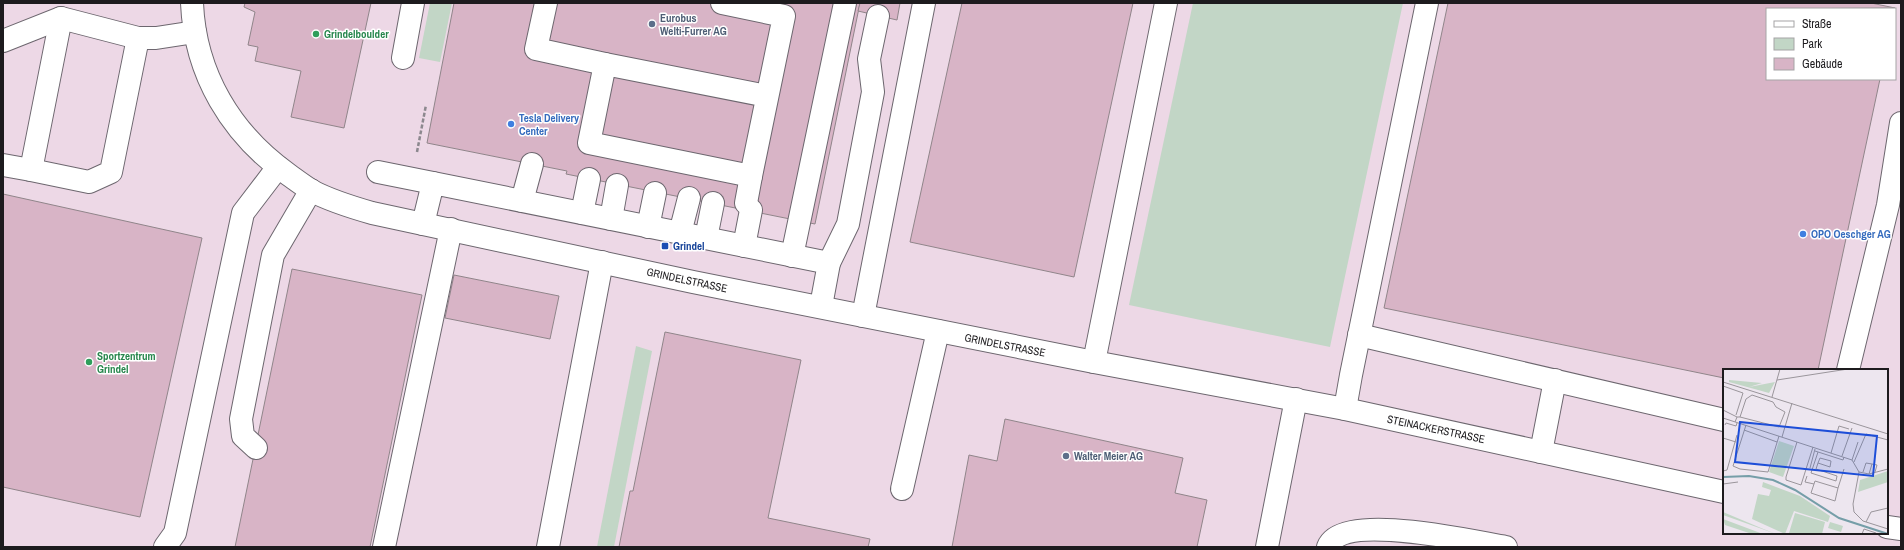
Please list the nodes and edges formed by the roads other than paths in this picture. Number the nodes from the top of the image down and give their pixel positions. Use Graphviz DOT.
graph roads {
  1 [pos="192,3"];
  2 [pos="413,3"];
  3 [pos="546,3"];
  4 [pos="722,3"];
  5 [pos="845,3"];
  6 [pos="924,3"];
  7 [pos="1166,3"];
  8 [pos="1427,3"];
  9 [pos="785,9"];
  10 [pos="878,16"];
  11 [pos="61,18"];
  12 [pos="195,32"];
  13 [pos="138,38"];
  14 [pos="3,41"];
  15 [pos="402,58"];
  16 [pos="605,64"];
  17 [pos="767,96"];
  18 [pos="1901,123"];
  19 [pos="532,164"];
  20 [pos="3,166"];
  21 [pos="278,167"];
  22 [pos="31,170"];
  23 [pos="378,172"];
  24 [pos="751,176"];
  25 [pos="589,179"];
  26 [pos="433,183"];
  27 [pos="617,185"];
  28 [pos="310,190"];
  29 [pos="655,193"];
  30 [pos="689,198"];
  31 [pos="522,201"];
  32 [pos="713,203"];
  33 [pos="582,214"];
  34 [pos="611,219"];
  35 [pos="423,224"];
  36 [pos="648,227"];
  37 [pos="451,229"];
  38 [pos="680,233"];
  39 [pos="706,238"];
  40 [pos="744,246"];
  41 [pos="792,256"];
  42 [pos="602,262"];
  43 [pos="829,263"];
  44 [pos="821,306"];
  45 [pos="863,316"];
  46 [pos="938,331"];
  47 [pos="1359,335"];
  48 [pos="1094,362"];
  49 [pos="1848,369"];
  50 [pos="1555,380"];
  51 [pos="1296,399"];
  52 [pos="1345,409"];
  53 [pos="1723,420"];
  54 [pos="256,448"];
  55 [pos="1541,452"];
  56 [pos="902,490"];
  57 [pos="1723,492"];
  58 [pos="1888,527"];
  59 [pos="1901,529"];
  60 [pos="165,547"];
  61 [pos="384,547"];
  62 [pos="548,547"];
  63 [pos="1267,547"];
  64 [pos="1328,547"];
  65 [pos="1506,547"];
  1 -- 12 [label="street, GRINDELSTRASSE"];
  2 -- 15 [label="street"];
  3 -- 16 [label="street"];
  4 -- 9 [label="street"];
  5 -- 41 [label="street"];
  6 -- 45 [label="street"];
  7 -- 48 [label="street"];
  8 -- 47 [label="street"];
  9 -- 17 [label="street"];
  10 -- 43 [label="street"];
  11 -- 13 [label="street"];
  11 -- 14 [label="street"];
  11 -- 22 [label="street"];
  12 -- 13 [label="street"];
  12 -- 21 [label="street, GRINDELSTRASSE"];
  13 -- 22 [label="street"];
  16 -- 17 [label="street"];
  16 -- 24 [label="street"];
  17 -- 24 [label="street"];
  18 -- 49 [label="street"];
  19 -- 31 [label="street"];
  20 -- 22 [label="street"];
  21 -- 28 [label="street, GRINDELSTRASSE"];
  21 -- 60 [label="street"];
  23 -- 26 [label="street"];
  24 -- 40 [label="street"];
  25 -- 33 [label="street"];
  26 -- 31 [label="street"];
  26 -- 35 [label="street"];
  27 -- 34 [label="street"];
  28 -- 35 [label="street, GRINDELSTRASSE"];
  28 -- 54 [label="street"];
  29 -- 36 [label="street"];
  30 -- 38 [label="street"];
  31 -- 33 [label="street"];
  32 -- 39 [label="street"];
  33 -- 34 [label="street"];
  34 -- 36 [label="street"];
  35 -- 37 [label="street, GRINDELSTRASSE"];
  36 -- 38 [label="street"];
  37 -- 42 [label="street, GRINDELSTRASSE"];
  37 -- 61 [label="street"];
  38 -- 39 [label="street"];
  39 -- 40 [label="street"];
  40 -- 41 [label="street"];
  41 -- 43 [label="street"];
  42 -- 44 [label="street, GRINDELSTRASSE"];
  42 -- 62 [label="street"];
  43 -- 44 [label="street"];
  44 -- 45 [label="street, GRINDELSTRASSE"];
  45 -- 46 [label="street, GRINDELSTRASSE"];
  46 -- 48 [label="street, GRINDELSTRASSE"];
  46 -- 56 [label="street"];
  47 -- 50 [label="street"];
  47 -- 52 [label="street"];
  48 -- 51 [label="street, GRINDELSTRASSE"];
  50 -- 53 [label="street"];
  50 -- 55 [label="street"];
  51 -- 52 [label="street, STEINACKERSTRASSE"];
  51 -- 63 [label="street"];
  52 -- 55 [label="street, STEINACKERSTRASSE"];
  55 -- 57 [label="street, STEINACKERSTRASSE"];
  58 -- 59 [label="street"];
  64 -- 65 [label="street"];
}
